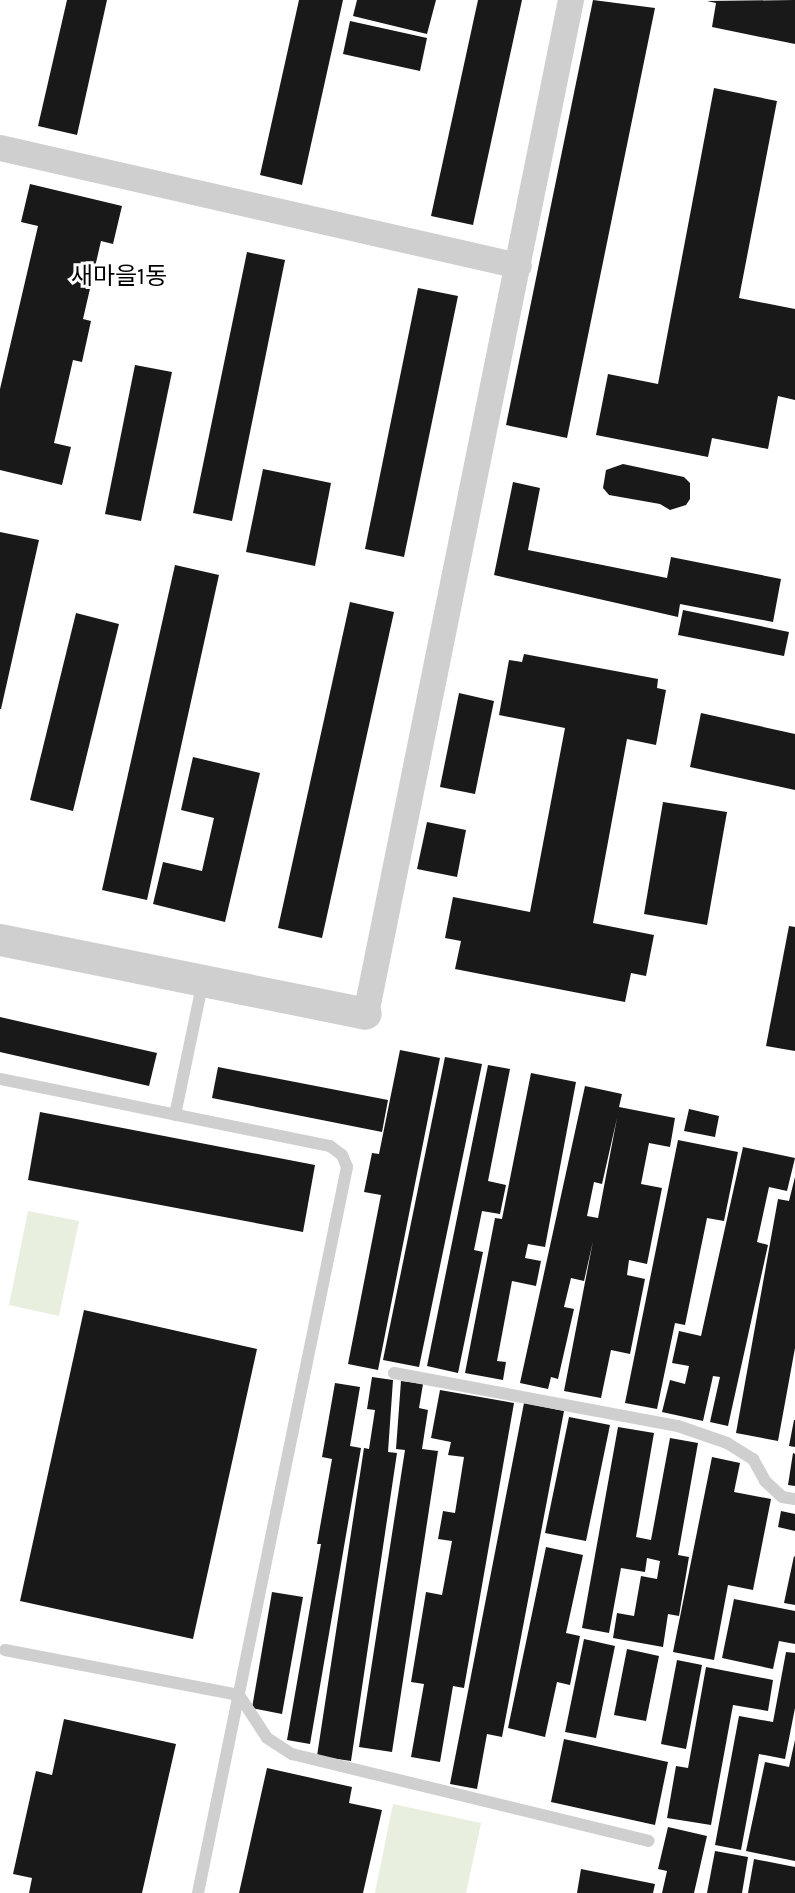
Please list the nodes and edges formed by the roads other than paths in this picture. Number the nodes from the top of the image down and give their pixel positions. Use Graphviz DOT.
graph roads {
  1 [pos="571,0"];
  2 [pos="0,148"];
  3 [pos="519,266"];
  4 [pos="0,940"];
  5 [pos="203,981"];
  6 [pos="366,1014"];
  7 [pos="0,1079"];
  8 [pos="175,1115"];
  9 [pos="394,1373"];
  10 [pos="795,1499"];
  11 [pos="5,1650"];
  12 [pos="239,1695"];
  13 [pos="649,1841"];
  14 [pos="198,1893"];
  1 -- 3 [label="street"];
  2 -- 3 [label="street"];
  3 -- 6 [label="street"];
  4 -- 5 [label="street"];
  5 -- 6 [label="street"];
  5 -- 8 [label="lane"];
  7 -- 8 [label="lane"];
  8 -- 12 [label="lane"];
  9 -- 10 [label="lane"];
  11 -- 12 [label="lane"];
  12 -- 13 [label="lane"];
  12 -- 14 [label="lane"];
}
